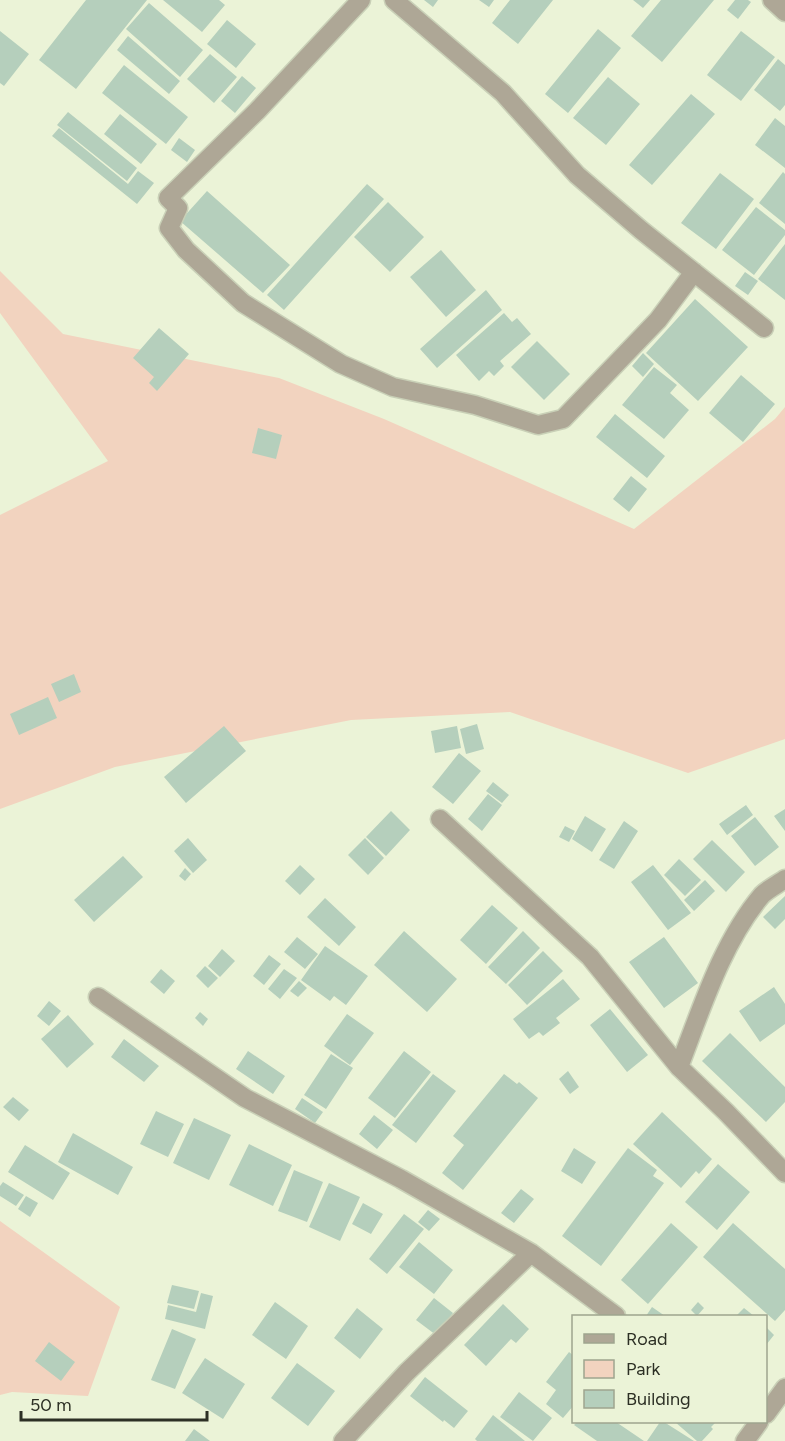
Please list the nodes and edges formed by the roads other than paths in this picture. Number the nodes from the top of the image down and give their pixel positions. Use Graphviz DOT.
graph roads {
  1 [pos="361,0"];
  2 [pos="394,0"];
  3 [pos="772,0"];
  4 [pos="785,12"];
  5 [pos="694,272"];
  6 [pos="764,328"];
  7 [pos="440,819"];
  8 [pos="785,879"];
  9 [pos="98,997"];
  10 [pos="679,1067"];
  11 [pos="785,1173"];
  12 [pos="531,1253"];
  13 [pos="613,1315"];
  14 [pos="785,1388"];
  15 [pos="767,1411"];
  16 [pos="758,1423"];
  17 [pos="343,1441"];
  18 [pos="745,1441"];
  1 -- 5 [label="street"];
  2 -- 5 [label="street"];
  3 -- 4 [label="street"];
  5 -- 6 [label="street"];
  7 -- 10 [label="street"];
  8 -- 10 [label="street"];
  9 -- 12 [label="street"];
  10 -- 11 [label="street"];
  12 -- 13 [label="street"];
  12 -- 17 [label="street"];
  14 -- 15 [label="street"];
  16 -- 18 [label="street"];
}
